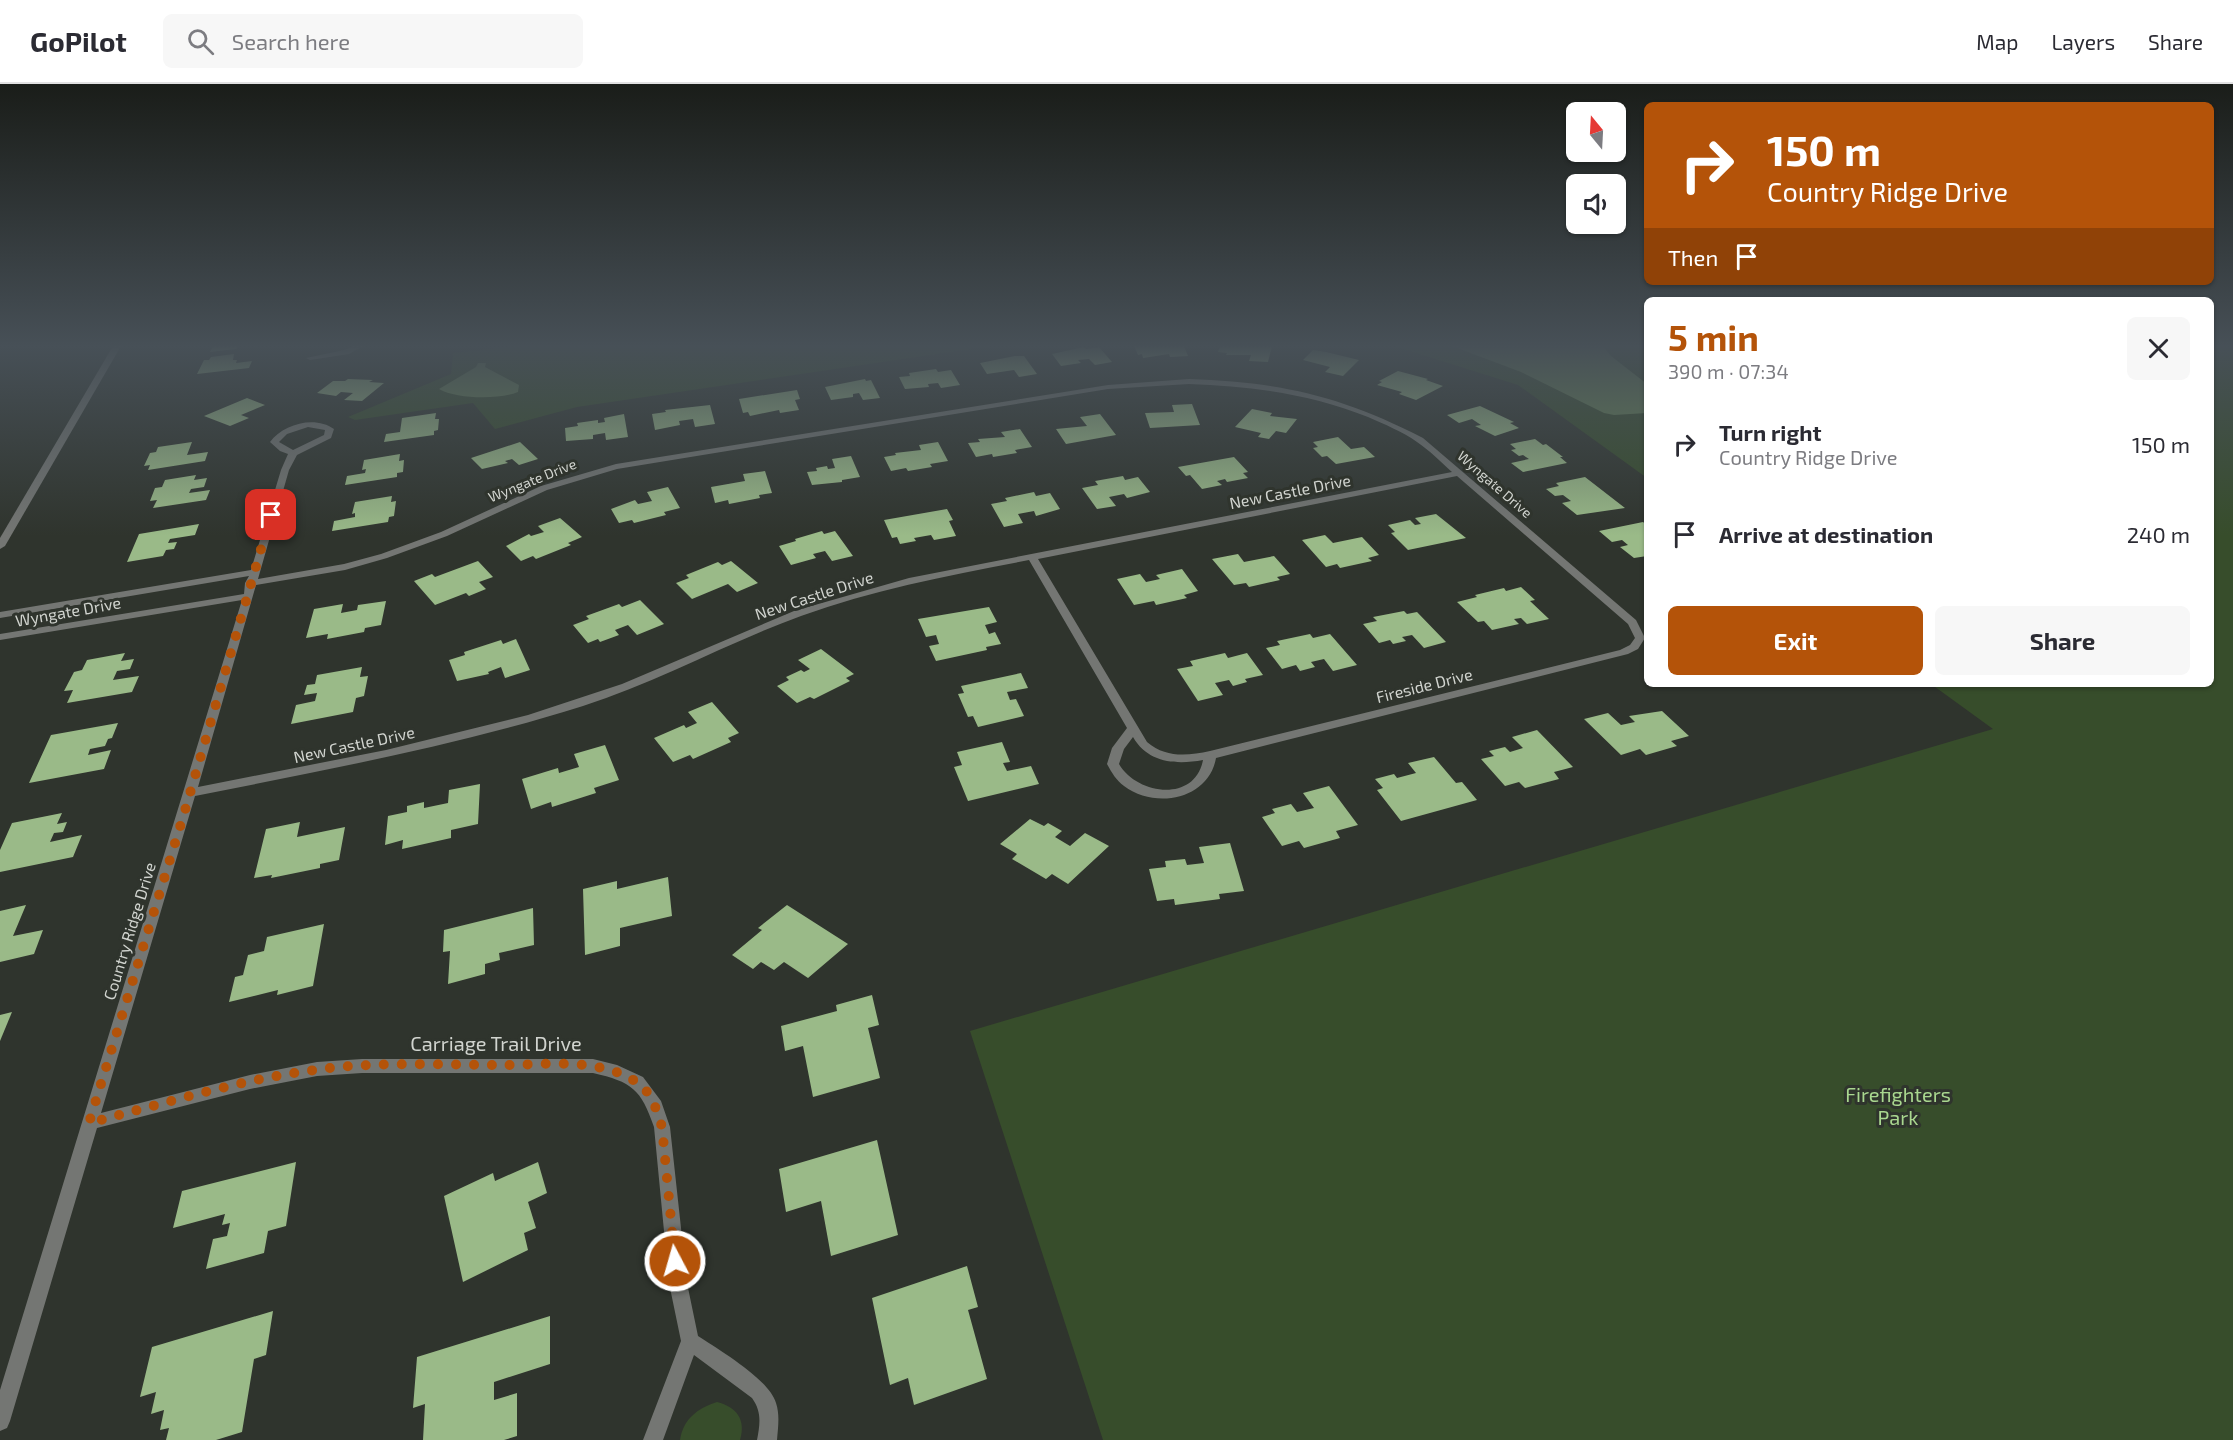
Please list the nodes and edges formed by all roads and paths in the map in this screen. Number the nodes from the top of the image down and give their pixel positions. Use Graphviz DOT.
graph roads {
  1 [pos="80,409"];
  2 [pos="971,409"];
  3 [pos="1357,409"];
  4 [pos="293,453"];
  5 [pos="1460,473"];
  6 [pos="0,546"];
  7 [pos="1032,557"];
  8 [pos="250,584"];
  9 [pos="0,615"];
  10 [pos="0,638"];
  11 [pos="1640,638"];
  12 [pos="1133,729"];
  13 [pos="1210,755"];
  14 [pos="190,793"];
  15 [pos="89,1123"];
  16 [pos="690,1341"];
  17 [pos="0,1420"];
  18 [pos="653,1440"];
  19 [pos="767,1440"];
  1 -- 6 [label="street"];
  2 -- 8 [label="street, Wyngate Drive"];
  3 -- 5 [label="street, Wyngate Drive"];
  4 -- 4 [label="street"];
  4 -- 8 [label="street, Country Ridge Drive"];
  5 -- 7 [label="street, New Castle Drive"];
  5 -- 11 [label="street, Wyngate Drive"];
  7 -- 12 [label="street, Fireside Drive"];
  7 -- 14 [label="street, New Castle Drive"];
  8 -- 9 [label="street, Wyngate Drive"];
  8 -- 10 [label="street, Wyngate Drive"];
  8 -- 14 [label="street, Country Ridge Drive"];
  11 -- 13 [label="street, Fireside Drive"];
  12 -- 13 [label="street, Fireside Drive"];
  12 -- 13 [label="street"];
  14 -- 15 [label="street, Country Ridge Drive"];
  15 -- 16 [label="street, Carriage Trail Drive"];
  15 -- 17 [label="street, Country Ridge Drive"];
  16 -- 18 [label="street"];
  16 -- 19 [label="street"];
}
